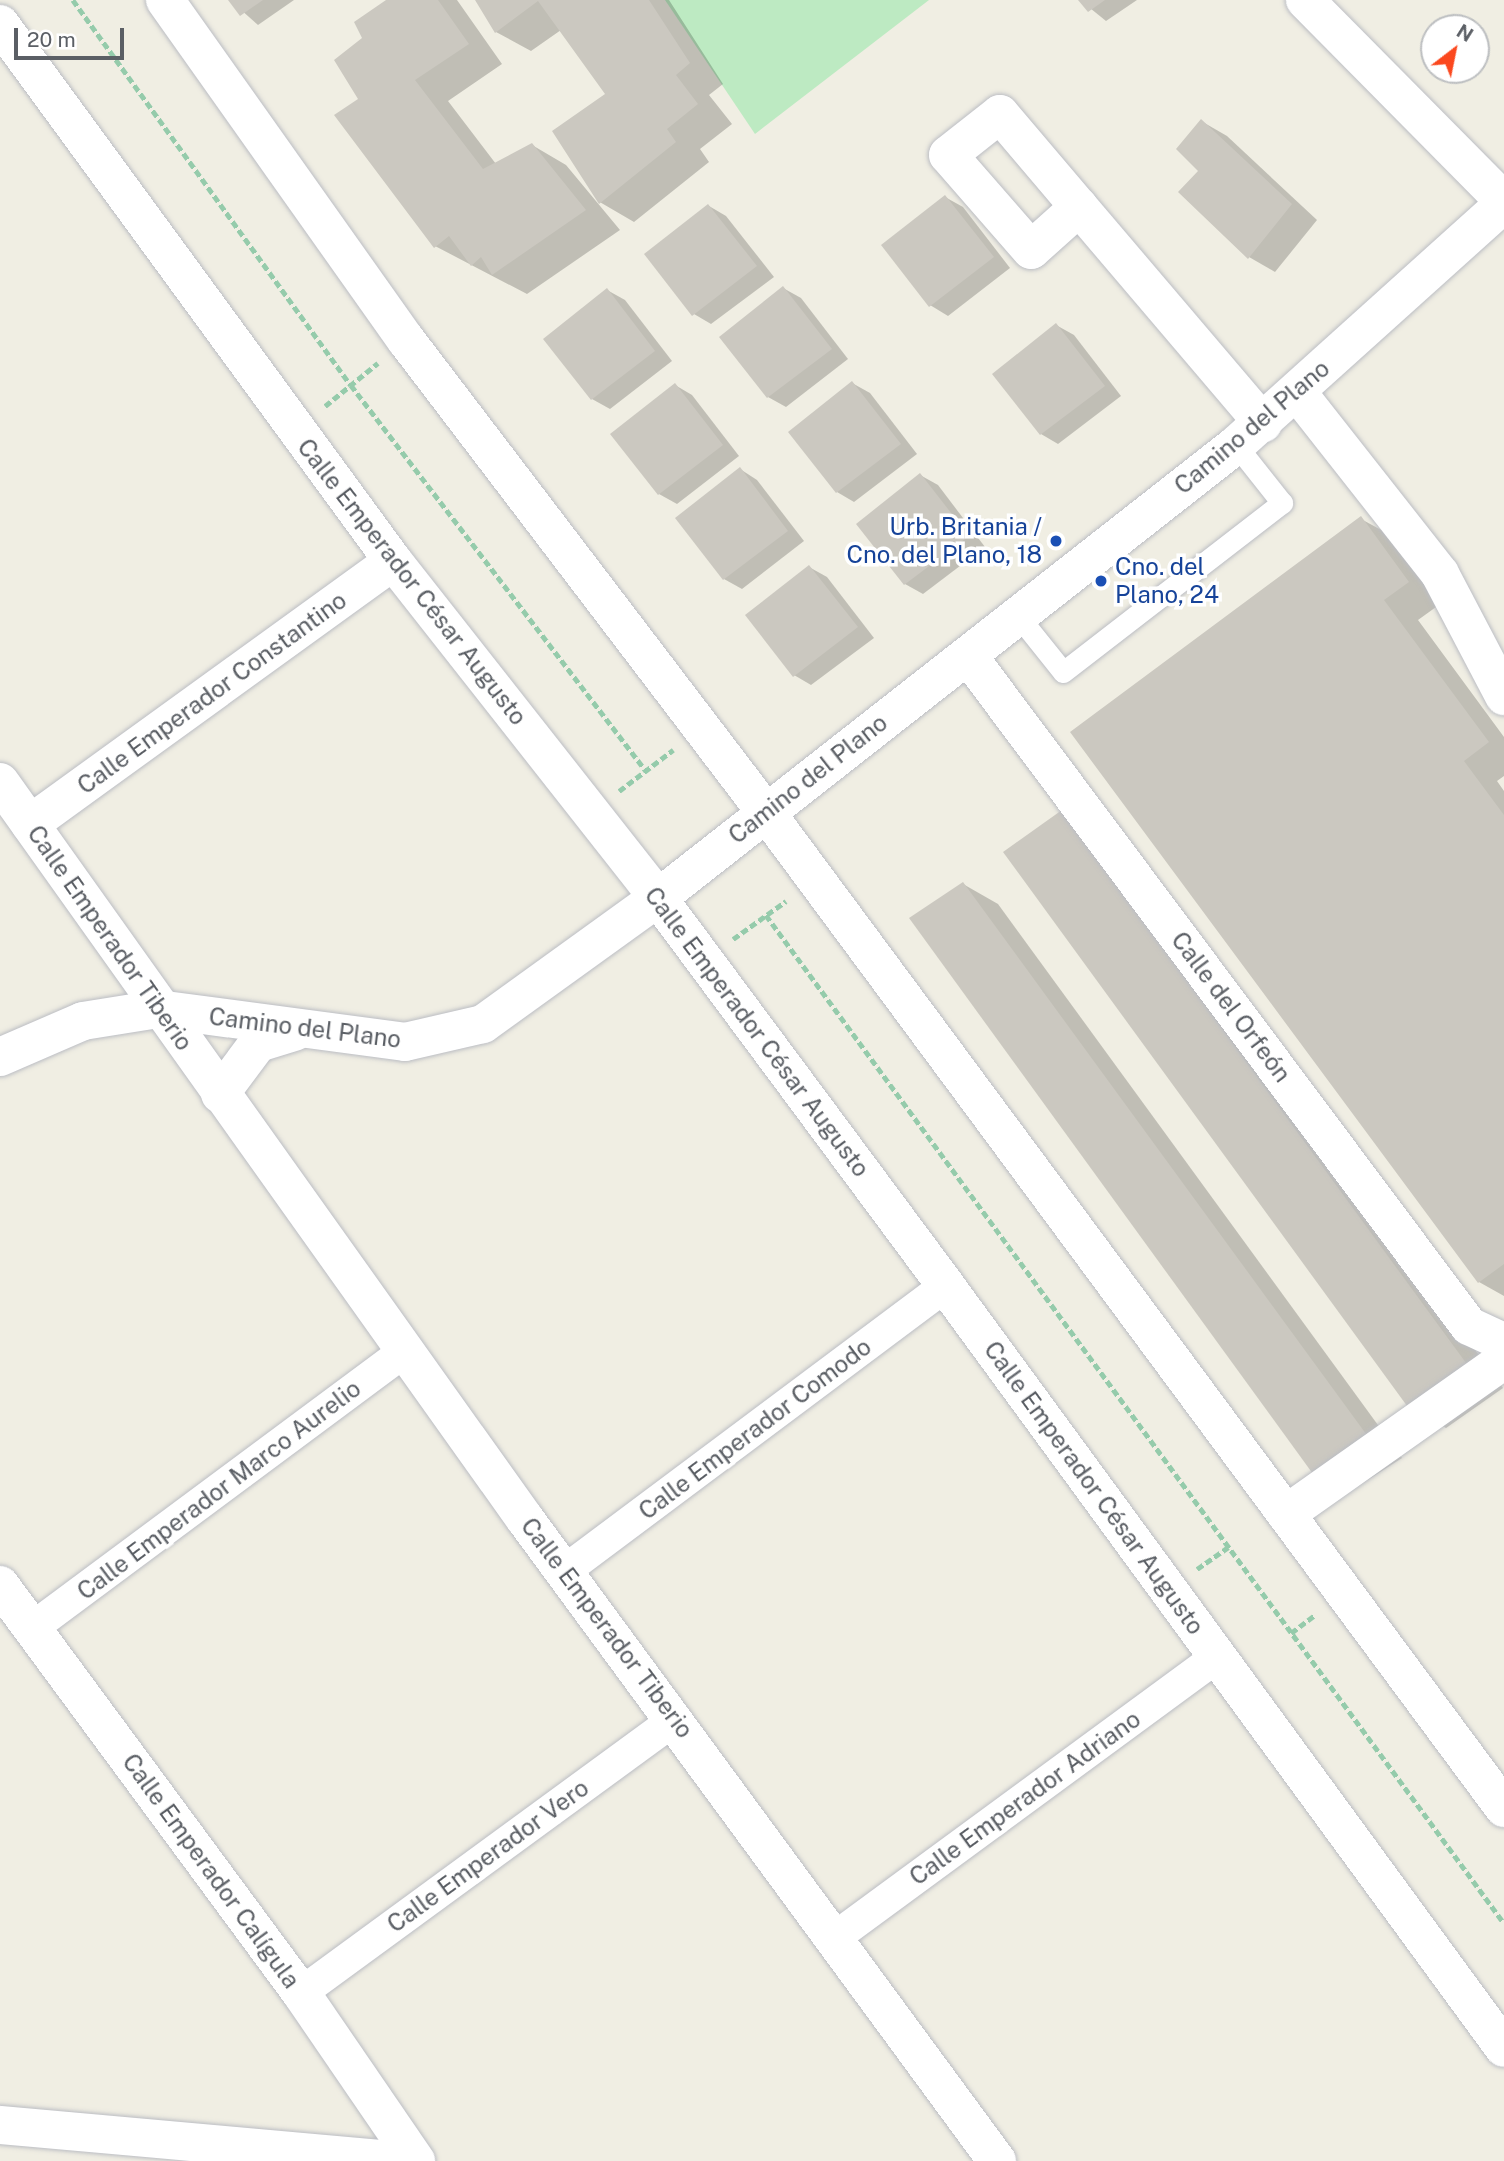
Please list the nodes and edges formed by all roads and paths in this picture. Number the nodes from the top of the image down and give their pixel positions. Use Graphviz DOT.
graph roads {
  1 [pos="73,0"];
  2 [pos="166,0"];
  3 [pos="1305,0"];
  4 [pos="0,24"];
  5 [pos="1504,202"];
  6 [pos="1079,207"];
  7 [pos="406,340"];
  8 [pos="351,385"];
  9 [pos="1297,392"];
  10 [pos="295,430"];
  11 [pos="1250,434"];
  12 [pos="393,561"];
  13 [pos="1019,617"];
  14 [pos="969,657"];
  15 [pos="1504,696"];
  16 [pos="702,728"];
  17 [pos="646,771"];
  18 [pos="0,782"];
  19 [pos="765,811"];
  20 [pos="591,813"];
  21 [pos="30,824"];
  22 [pos="816,879"];
  23 [pos="658,898"];
  24 [pos="766,915"];
  25 [pos="705,961"];
  26 [pos="158,1009"];
  27 [pos="295,1032"];
  28 [pos="0,1057"];
  29 [pos="219,1094"];
  30 [pos="946,1286"];
  31 [pos="1504,1342"];
  32 [pos="405,1351"];
  33 [pos="1504,1360"];
  34 [pos="1286,1514"];
  35 [pos="563,1572"];
  36 [pos="13,1612"];
  37 [pos="1217,1657"];
  38 [pos="675,1719"];
  39 [pos="1504,1808"];
  40 [pos="1504,1923"];
  41 [pos="832,1939"];
  42 [pos="301,1993"];
  43 [pos="1504,2048"];
  44 [pos="0,2125"];
  45 [pos="290,2149"];
  46 [pos="209,2161"];
  47 [pos="400,2161"];
  48 [pos="415,2161"];
  49 [pos="997,2161"];
  1 -- 8 [label="path"];
  2 -- 7 [label="street"];
  3 -- 5 [label="street"];
  4 -- 10 [label="street, Calle Emperador César Augusto"];
  5 -- 9 [label="street, Camino del Plano"];
  6 -- 11 [label="street"];
  7 -- 8 [label="path"];
  7 -- 16 [label="street"];
  8 -- 10 [label="path"];
  8 -- 17 [label="path"];
  9 -- 11 [label="street, Camino del Plano"];
  9 -- 15 [label="street"];
  10 -- 12 [label="street, Calle Emperador César Augusto"];
  11 -- 13 [label="street, Camino del Plano"];
  11 -- 13 [label="lane"];
  12 -- 20 [label="street, Calle Emperador César Augusto"];
  12 -- 21 [label="street, Calle Emperador Constantino"];
  13 -- 14 [label="street, Camino del Plano"];
  14 -- 19 [label="street, Camino del Plano"];
  14 -- 31 [label="street, Calle del Orfeón"];
  16 -- 17 [label="path"];
  16 -- 19 [label="street"];
  17 -- 20 [label="path"];
  18 -- 21 [label="street, Calle Emperador Tiberio"];
  19 -- 22 [label="street"];
  19 -- 23 [label="street, Camino del Plano"];
  20 -- 23 [label="street, Calle Emperador César Augusto"];
  21 -- 26 [label="street, Calle Emperador Tiberio"];
  22 -- 24 [label="path"];
  22 -- 34 [label="street"];
  23 -- 25 [label="street, Calle Emperador César Augusto"];
  23 -- 27 [label="street, Camino del Plano"];
  24 -- 25 [label="path"];
  24 -- 40 [label="path"];
  25 -- 30 [label="street, Calle Emperador César Augusto"];
  26 -- 27 [label="street, Camino del Plano"];
  26 -- 28 [label="street, Camino del Plano"];
  26 -- 29 [label="street, Calle Emperador Tiberio"];
  27 -- 29 [label="street"];
  29 -- 32 [label="street, Calle Emperador Tiberio"];
  30 -- 35 [label="street, Calle Emperador Comodo"];
  30 -- 37 [label="street, Calle Emperador César Augusto"];
  32 -- 35 [label="street, Calle Emperador Tiberio"];
  32 -- 36 [label="street, Calle Emperador Marco Aurelio"];
  33 -- 34 [label="street"];
  34 -- 39 [label="street"];
  35 -- 38 [label="street, Calle Emperador Tiberio"];
  36 -- 42 [label="street, Calle Emperador Calígula"];
  37 -- 41 [label="street, Calle Emperador Adriano"];
  37 -- 43 [label="street, Calle Emperador César Augusto"];
  38 -- 41 [label="street, Calle Emperador Tiberio"];
  38 -- 42 [label="street, Calle Emperador Vero"];
  41 -- 49 [label="street, Calle Emperador Tiberio"];
  42 -- 48 [label="street, Calle Emperador Calígula"];
  44 -- 45 [label="street"];
  45 -- 46 [label="street"];
  45 -- 47 [label="street"];
}
